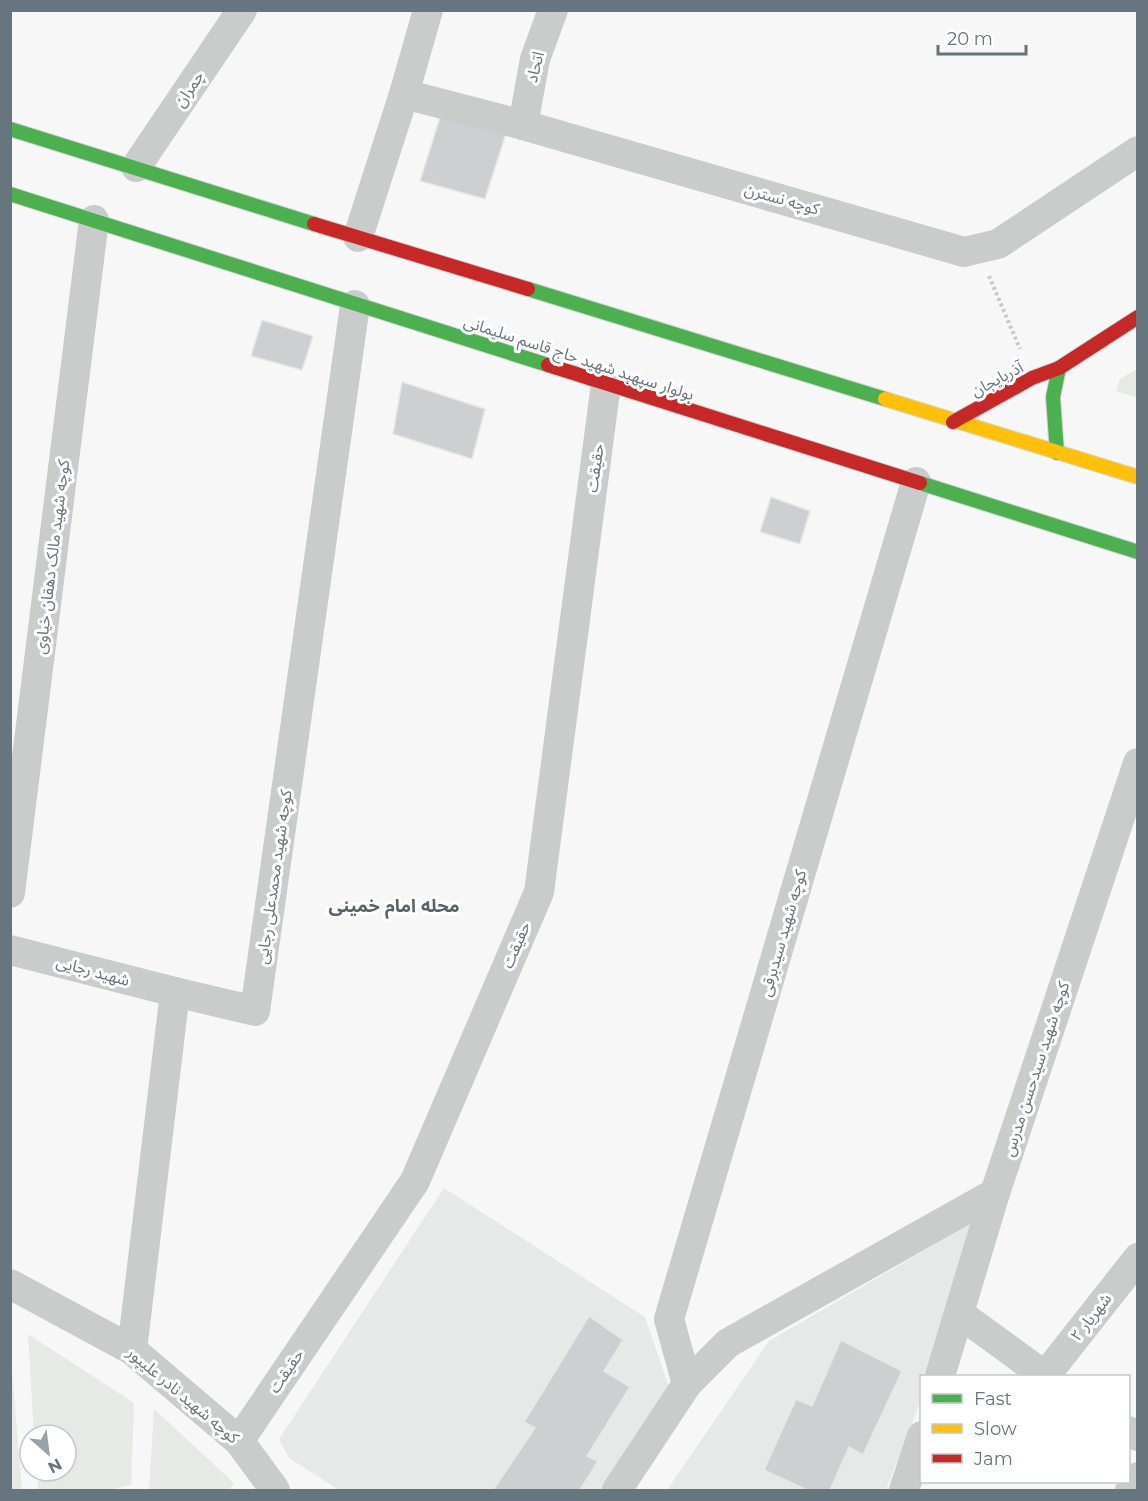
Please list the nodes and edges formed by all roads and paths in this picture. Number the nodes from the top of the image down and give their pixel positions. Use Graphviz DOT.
graph roads {
  1 [pos="242,10"];
  2 [pos="428,10"];
  3 [pos="553,10"];
  4 [pos="404,94"];
  5 [pos="523,125"];
  6 [pos="10,129"];
  7 [pos="1137,152"];
  8 [pos="136,167"];
  9 [pos="10,194"];
  10 [pos="94,220"];
  11 [pos="358,237"];
  12 [pos="978,250"];
  13 [pos="355,304"];
  14 [pos="1137,317"];
  15 [pos="1059,368"];
  16 [pos="1032,378"];
  17 [pos="606,384"];
  18 [pos="953,422"];
  19 [pos="1058,453"];
  20 [pos="1137,477"];
  21 [pos="916,482"];
  22 [pos="1137,552"];
  23 [pos="1137,763"];
  24 [pos="10,893"];
  25 [pos="10,950"];
  26 [pos="175,992"];
  27 [pos="995,1193"];
  28 [pos="1137,1258"];
  29 [pos="10,1284"];
  30 [pos="960,1314"];
  31 [pos="132,1350"];
  32 [pos="941,1375"];
  33 [pos="1044,1375"];
  34 [pos="1046,1375"];
  35 [pos="687,1384"];
  36 [pos="920,1439"];
  37 [pos="239,1441"];
  38 [pos="1137,1477"];
  39 [pos="275,1491"];
  40 [pos="617,1491"];
  41 [pos="904,1491"];
  42 [pos="1130,1491"];
  1 -- 8 [label="street, چمران"];
  2 -- 4 [label="street"];
  3 -- 5 [label="street, اتحاد"];
  4 -- 5 [label="street, کوچه نسترن"];
  4 -- 11 [label="street"];
  5 -- 12 [label="street, کوچه نسترن"];
  6 -- 8 [label="main road"];
  7 -- 12 [label="street, کوچه نسترن"];
  8 -- 11 [label="main road"];
  9 -- 10 [label="main road, بولوار سپهبد شهید حاج قاسم سلیمانی"];
  10 -- 13 [label="main road, بولوار سپهبد شهید حاج قاسم سلیمانی"];
  10 -- 24 [label="street, کوچه شهید مالک دهقان‌ خیاوی"];
  11 -- 18 [label="main road"];
  12 -- 16 [label="path"];
  13 -- 17 [label="main road, بولوار سپهبد شهید حاج قاسم سلیمانی"];
  13 -- 26 [label="street, کوچه شهید محمدعلی رجایی"];
  14 -- 15 [label="main road, آذربایجان"];
  15 -- 16 [label="main road, آذربایجان"];
  15 -- 19 [label="main road"];
  16 -- 18 [label="main road, آذربایجان"];
  17 -- 21 [label="main road, بولوار سپهبد شهید حاج قاسم سلیمانی"];
  17 -- 37 [label="street, حقیقت"];
  18 -- 19 [label="main road"];
  19 -- 20 [label="main road"];
  21 -- 22 [label="main road, بولوار سپهبد شهید حاج قاسم سلیمانی"];
  21 -- 35 [label="street, کوچه شهید سیدبرقی"];
  23 -- 27 [label="street, کوچه شهید سیدحسن مدرس"];
  25 -- 26 [label="street, شهید رجایی"];
  26 -- 31 [label="street"];
  27 -- 30 [label="street, کوچه شهید سیدحسن مدرس"];
  27 -- 35 [label="street"];
  28 -- 34 [label="street, شهریار ۲"];
  29 -- 31 [label="street, کوچه شهید نادر علیپور"];
  30 -- 32 [label="street, کوچه شهید سیدحسن مدرس"];
  30 -- 33 [label="street"];
  31 -- 37 [label="street, کوچه شهید نادر علیپور"];
  35 -- 40 [label="street"];
  36 -- 41 [label="street"];
  37 -- 39 [label="street, کوچه شهید نادر علیپور"];
  38 -- 42 [label="street"];
}
